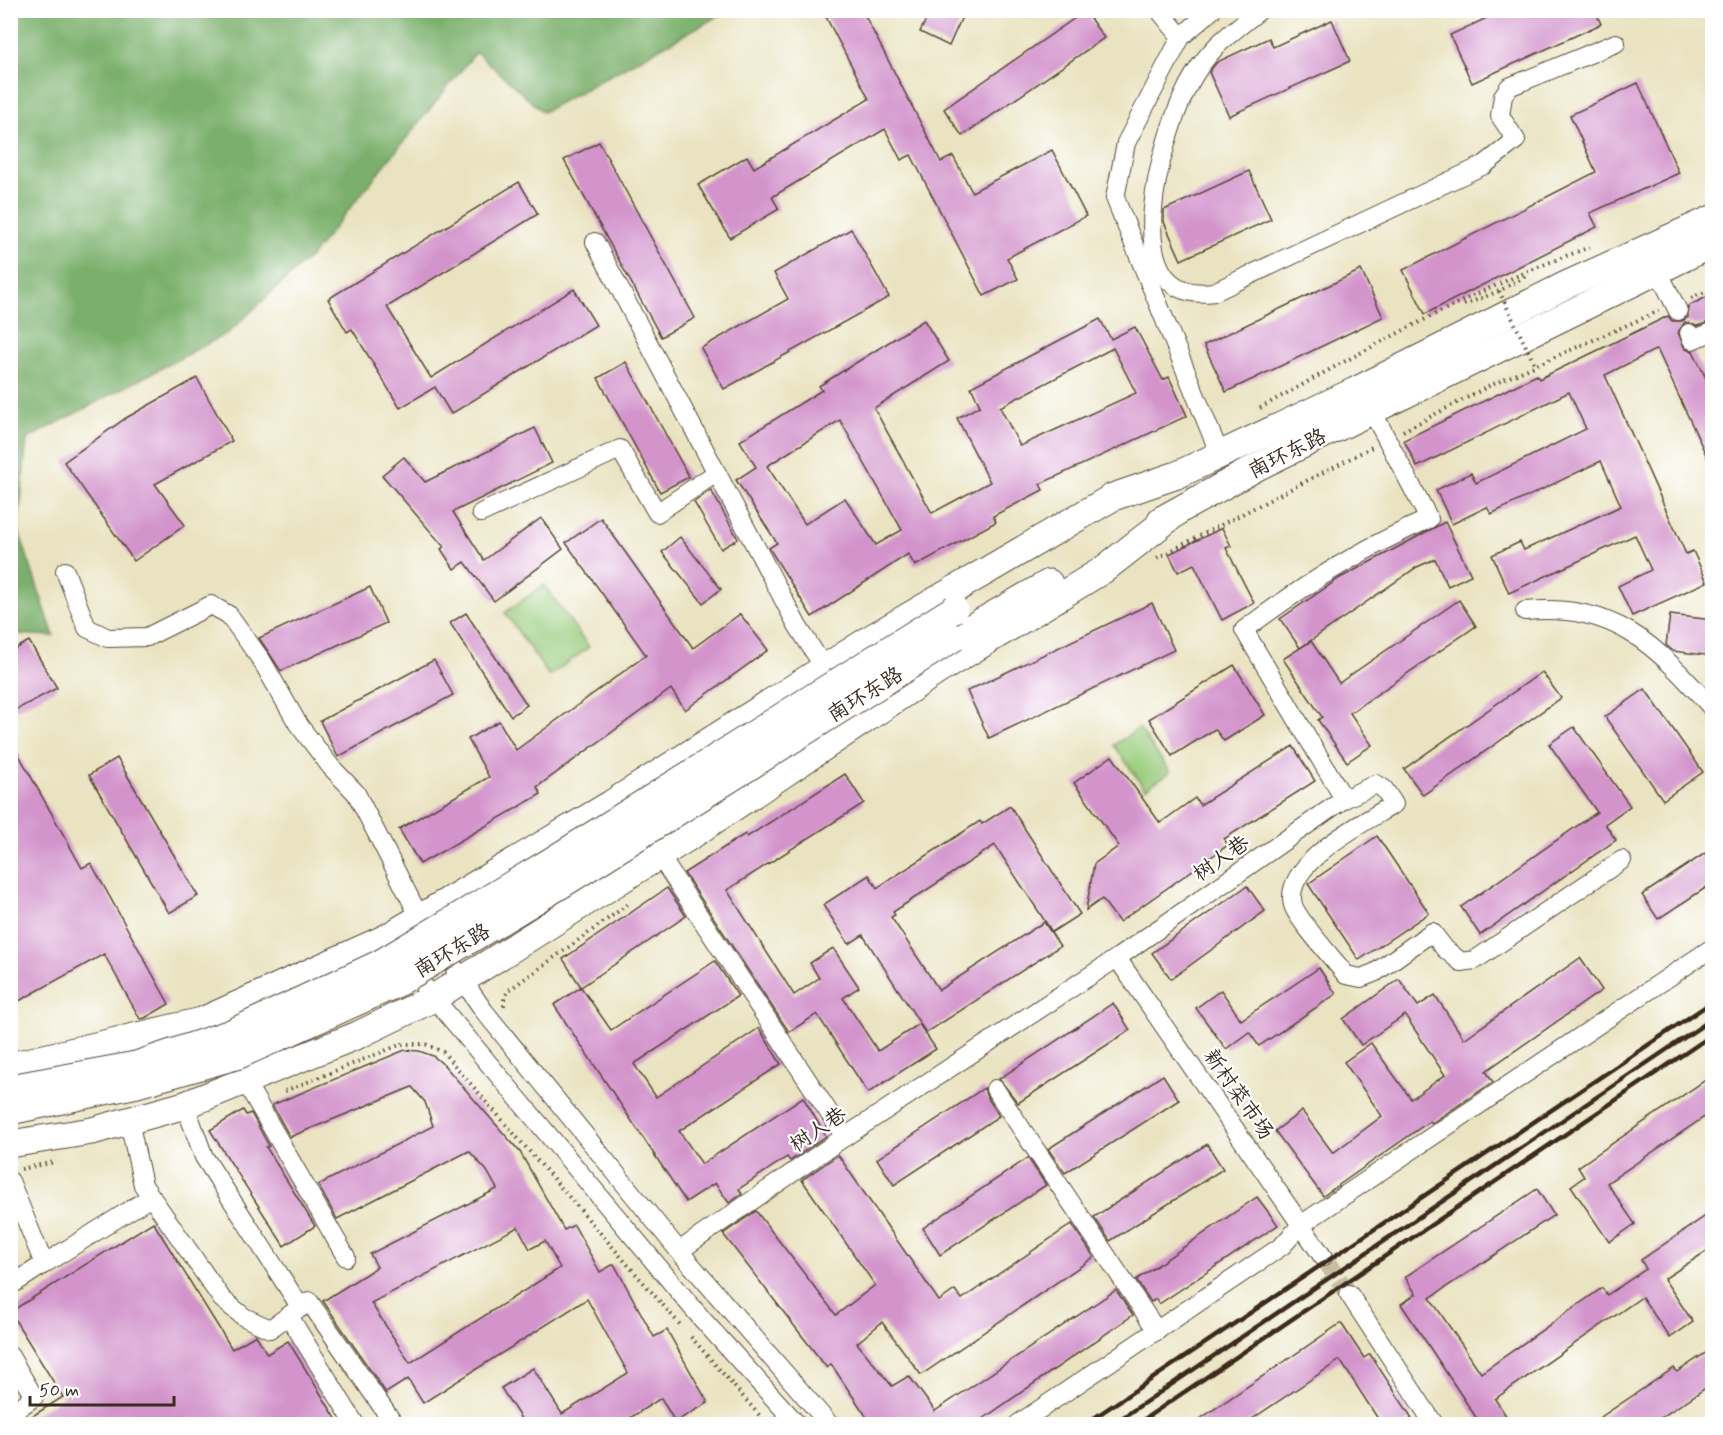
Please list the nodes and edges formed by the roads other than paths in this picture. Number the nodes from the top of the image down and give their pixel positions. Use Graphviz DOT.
graph roads {
  1 [pos="1159,10"];
  2 [pos="1212,10"];
  3 [pos="1260,10"];
  4 [pos="1181,37"];
  5 [pos="1616,43"];
  6 [pos="1713,219"];
  7 [pos="595,242"];
  8 [pos="1713,244"];
  9 [pos="1152,268"];
  10 [pos="1658,271"];
  11 [pos="1677,307"];
  12 [pos="1713,332"];
  13 [pos="1689,333"];
  14 [pos="1372,411"];
  15 [pos="1220,454"];
  16 [pos="716,473"];
  17 [pos="1177,475"];
  18 [pos="1177,512"];
  19 [pos="481,513"];
  20 [pos="65,571"];
  21 [pos="1525,611"];
  22 [pos="825,669"];
  23 [pos="1713,708"];
  24 [pos="1344,799"];
  25 [pos="658,855"];
  26 [pos="1622,860"];
  27 [pos="420,918"];
  28 [pos="386,938"];
  29 [pos="1713,948"];
  30 [pos="1117,958"];
  31 [pos="462,979"];
  32 [pos="432,999"];
  33 [pos="10,1066"];
  34 [pos="10,1088"];
  35 [pos="995,1089"];
  36 [pos="251,1091"];
  37 [pos="185,1105"];
  38 [pos="10,1110"];
  39 [pos="129,1121"];
  40 [pos="845,1137"];
  41 [pos="10,1144"];
  42 [pos="10,1181"];
  43 [pos="151,1197"];
  44 [pos="1302,1224"];
  45 [pos="679,1251"];
  46 [pos="346,1257"];
  47 [pos="1323,1257"];
  48 [pos="44,1264"];
  49 [pos="10,1286"];
  50 [pos="1348,1294"];
  51 [pos="295,1312"];
  52 [pos="1157,1331"];
  53 [pos="10,1356"];
  54 [pos="10,1414"];
  55 [pos="355,1425"];
  56 [pos="394,1425"];
  57 [pos="797,1425"];
  58 [pos="829,1425"];
  59 [pos="1018,1425"];
  60 [pos="1434,1425"];
  1 -- 4 [label="street"];
  2 -- 4 [label="street"];
  3 -- 9 [label="street"];
  4 -- 9 [label="street"];
  5 -- 9 [label="street"];
  6 -- 15 [label="highway, 南环东路"];
  7 -- 16 [label="street"];
  8 -- 10 [label="highway, 南环东路"];
  9 -- 15 [label="street"];
  10 -- 11 [label="street"];
  10 -- 14 [label="highway, 南环东路"];
  12 -- 13 [label="street"];
  14 -- 18 [label="highway, 南环东路"];
  14 -- 24 [label="street"];
  15 -- 17 [label="highway, 南环东路"];
  16 -- 19 [label="street"];
  16 -- 22 [label="street"];
  17 -- 22 [label="highway, 南环东路"];
  17 -- 34 [label="highway, 南环东路, bridge"];
  18 -- 25 [label="highway"];
  18 -- 38 [label="highway, 南环东路, bridge"];
  20 -- 27 [label="street"];
  21 -- 23 [label="street"];
  22 -- 27 [label="highway, 南环东路"];
  24 -- 26 [label="street, 树人巷"];
  24 -- 30 [label="street, 树人巷"];
  25 -- 31 [label="highway"];
  25 -- 40 [label="street"];
  27 -- 28 [label="highway, 南环东路"];
  27 -- 31 [label="street"];
  28 -- 32 [label="street"];
  28 -- 33 [label="highway, 南环东路"];
  29 -- 44 [label="street"];
  30 -- 40 [label="street, 树人巷"];
  30 -- 44 [label="street, 新村菜市场"];
  31 -- 32 [label="highway"];
  31 -- 45 [label="street"];
  32 -- 36 [label="highway"];
  32 -- 57 [label="street"];
  35 -- 52 [label="street"];
  36 -- 37 [label="highway"];
  36 -- 46 [label="street"];
  37 -- 39 [label="highway"];
  37 -- 51 [label="street"];
  39 -- 41 [label="highway"];
  39 -- 43 [label="street"];
  40 -- 45 [label="street, 树人巷"];
  42 -- 48 [label="street"];
  43 -- 48 [label="street"];
  43 -- 51 [label="street"];
  44 -- 47 [label="street, 新村菜市场"];
  44 -- 52 [label="street"];
  45 -- 58 [label="street"];
  48 -- 49 [label="street"];
  50 -- 60 [label="street"];
  51 -- 55 [label="street"];
  51 -- 56 [label="street"];
  52 -- 59 [label="street"];
  53 -- 54 [label="street"];
}
